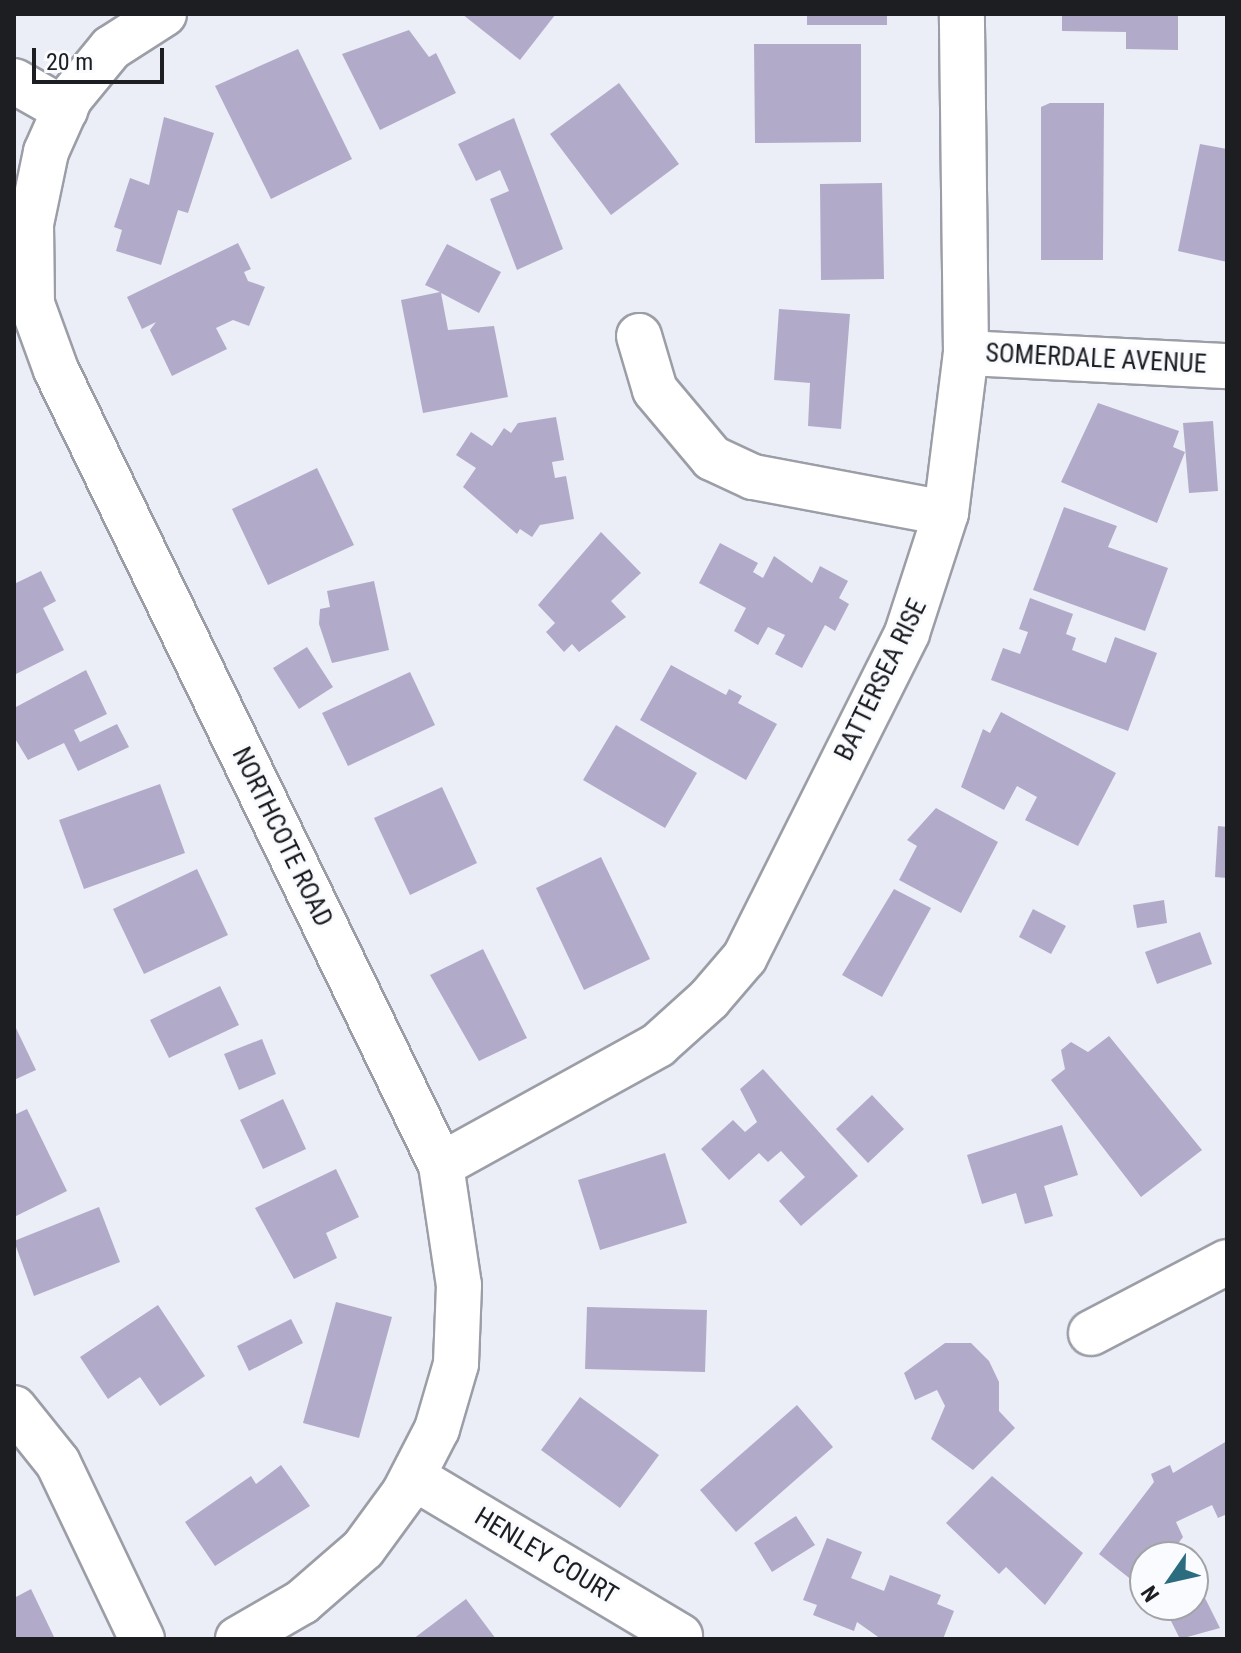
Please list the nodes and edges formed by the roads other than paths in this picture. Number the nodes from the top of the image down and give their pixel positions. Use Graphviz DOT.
graph roads {
  1 [pos="164,14"];
  2 [pos="962,14"];
  3 [pos="14,81"];
  4 [pos="65,110"];
  5 [pos="639,336"];
  6 [pos="966,353"];
  7 [pos="1227,366"];
  8 [pos="946,513"];
  9 [pos="441,1165"];
  10 [pos="1227,1262"];
  11 [pos="1091,1333"];
  12 [pos="14,1408"];
  13 [pos="413,1477"];
  14 [pos="680,1636"];
  15 [pos="142,1639"];
  16 [pos="238,1639"];
  1 -- 4 [label="street, NORTHCOTE ROAD"];
  2 -- 6 [label="street, BATTERSEA RISE"];
  3 -- 4 [label="street"];
  4 -- 9 [label="street, NORTHCOTE ROAD"];
  5 -- 8 [label="street"];
  6 -- 7 [label="street, SOMERDALE AVENUE"];
  6 -- 8 [label="street, BATTERSEA RISE"];
  8 -- 9 [label="street, BATTERSEA RISE"];
  9 -- 13 [label="street, NORTHCOTE ROAD"];
  10 -- 11 [label="street"];
  12 -- 15 [label="street"];
  13 -- 14 [label="street, HENLEY COURT"];
  13 -- 16 [label="street, NORTHCOTE ROAD"];
}
